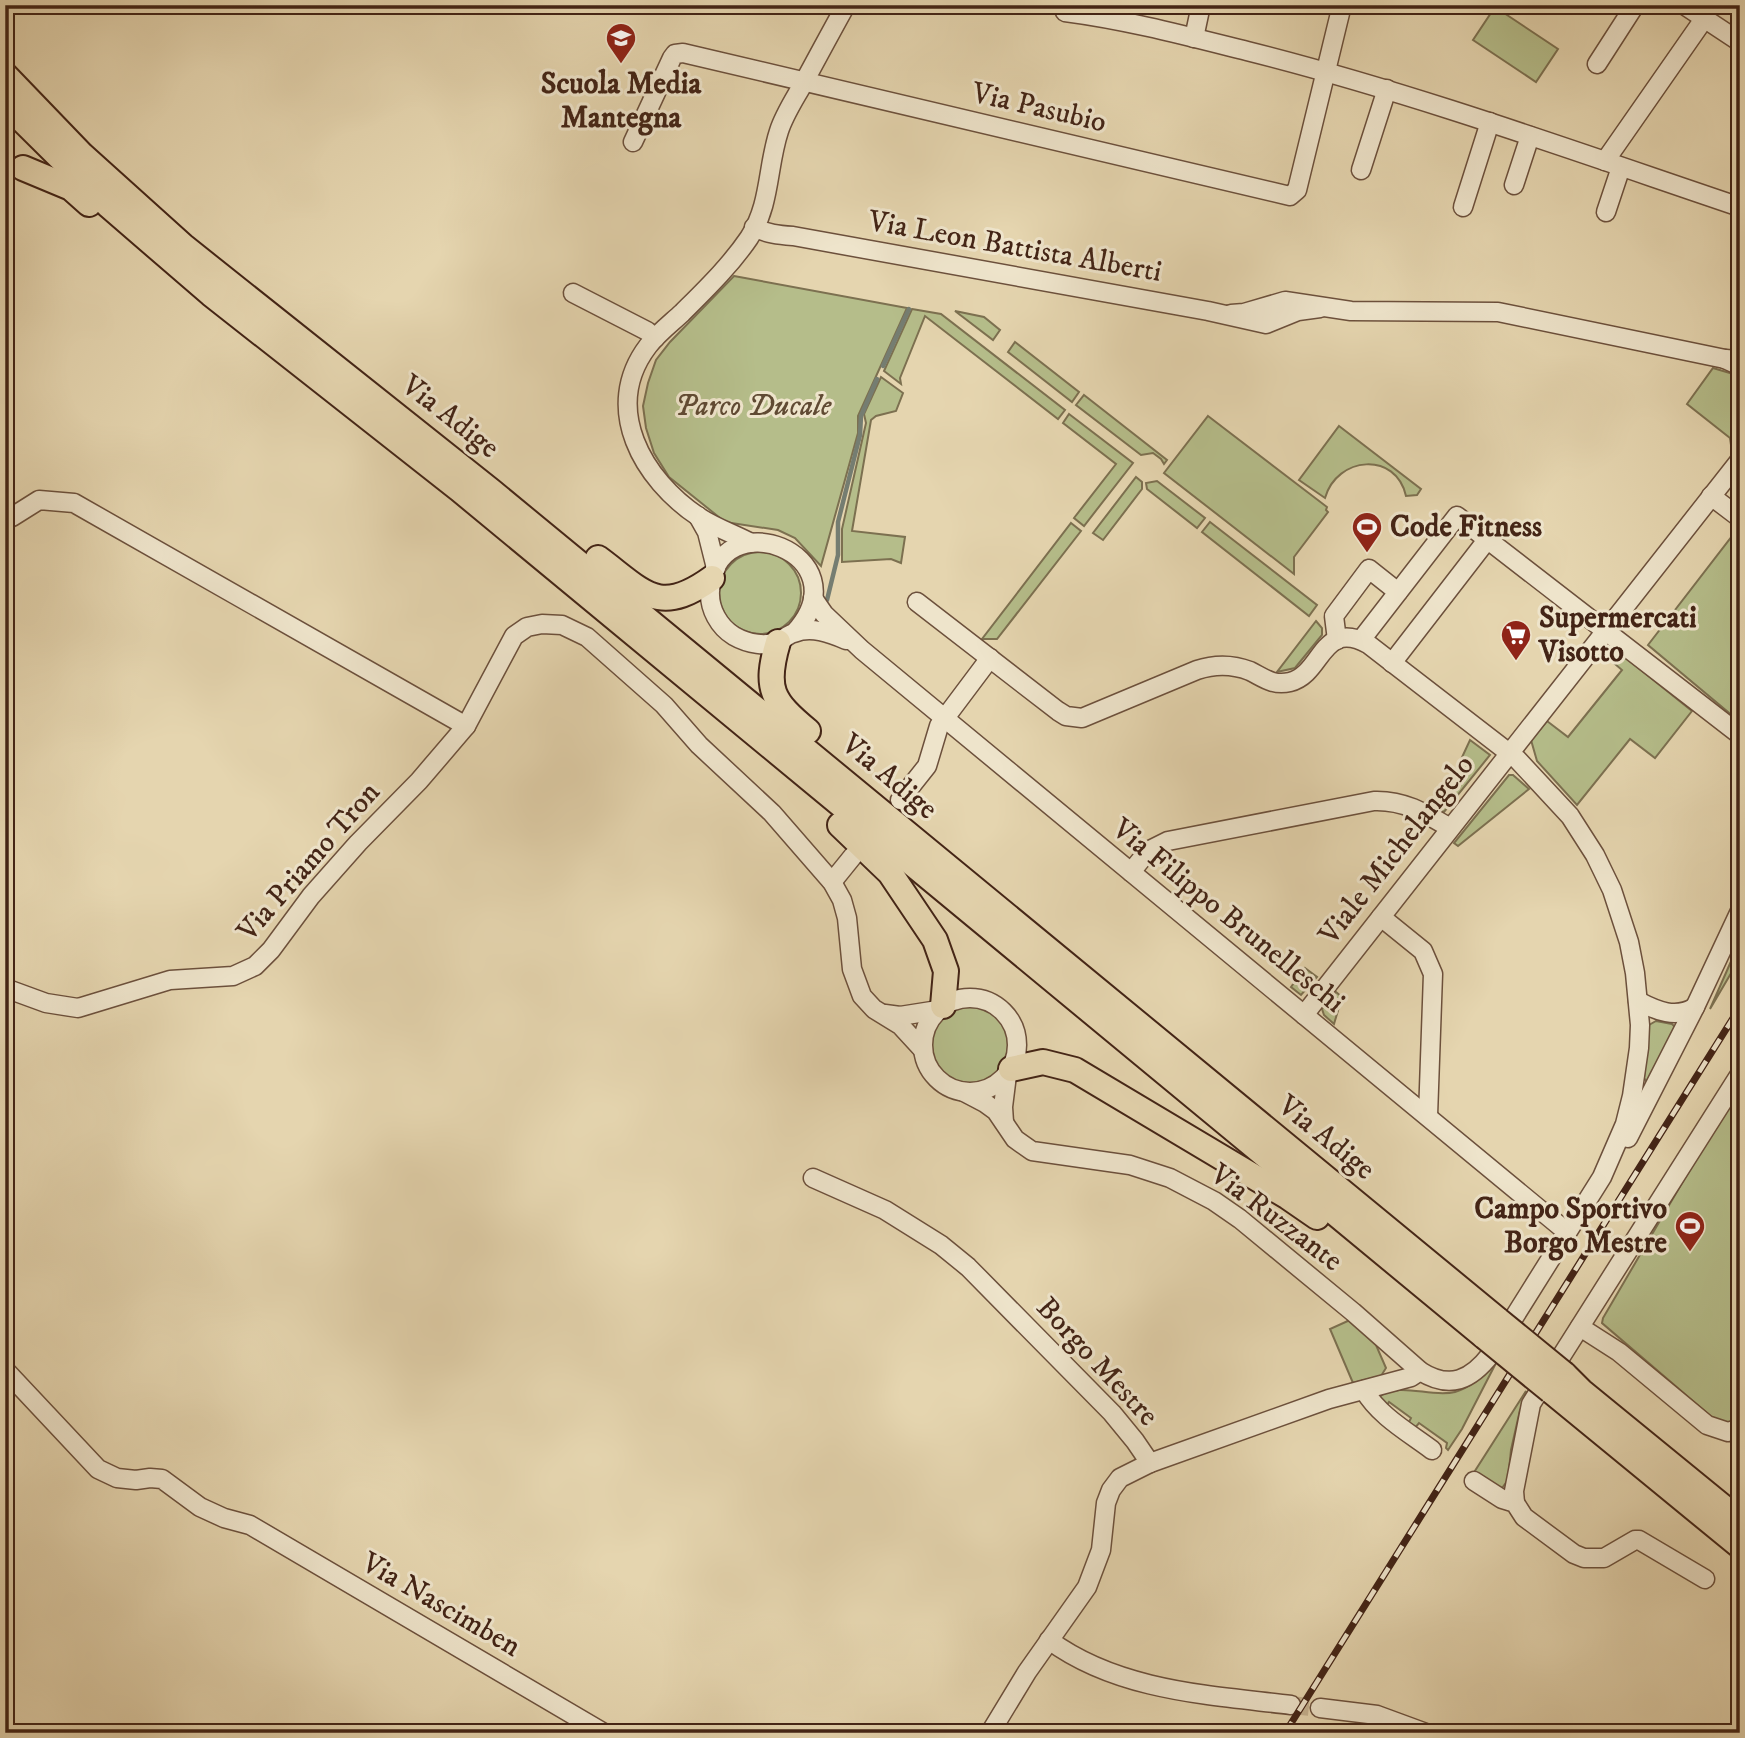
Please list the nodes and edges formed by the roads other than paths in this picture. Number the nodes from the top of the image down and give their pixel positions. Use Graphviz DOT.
graph roads {
  1 [pos="846,5"];
  2 [pos="1201,5"];
  3 [pos="1342,5"];
  4 [pos="1635,5"];
  5 [pos="1684,5"];
  6 [pos="1066,9"];
  7 [pos="1704,19"];
  8 [pos="1194,38"];
  9 [pos="1740,42"];
  10 [pos="1597,64"];
  11 [pos="1326,71"];
  12 [pos="5,75"];
  13 [pos="804,82"];
  14 [pos="1387,89"];
  15 [pos="5,103"];
  16 [pos="1490,122"];
  17 [pos="1530,136"];
  18 [pos="633,142"];
  19 [pos="1613,164"];
  20 [pos="23,168"];
  21 [pos="1361,170"];
  22 [pos="1514,185"];
  23 [pos="1463,207"];
  24 [pos="1740,207"];
  25 [pos="1606,212"];
  26 [pos="754,227"];
  27 [pos="182,269"];
  28 [pos="573,293"];
  29 [pos="655,338"];
  30 [pos="1735,361"];
  31 [pos="1740,460"];
  32 [pos="491,491"];
  33 [pos="1711,496"];
  34 [pos="698,516"];
  35 [pos="12,517"];
  36 [pos="1740,518"];
  37 [pos="1487,540"];
  38 [pos="751,543"];
  39 [pos="714,573"];
  40 [pos="581,590"];
  41 [pos="1398,592"];
  42 [pos="813,598"];
  43 [pos="917,602"];
  44 [pos="1606,630"];
  45 [pos="787,637"];
  46 [pos="1337,640"];
  47 [pos="1362,640"];
  48 [pos="852,642"];
  49 [pos="990,658"];
  50 [pos="1392,663"];
  51 [pos="944,718"];
  52 [pos="466,726"];
  53 [pos="1740,735"];
  54 [pos="1508,753"];
  55 [pos="900,800"];
  56 [pos="1450,828"];
  57 [pos="853,856"];
  58 [pos="1130,872"];
  59 [pos="832,882"];
  60 [pos="983,898"];
  61 [pos="1740,911"];
  62 [pos="1381,917"];
  63 [pos="5,988"];
  64 [pos="1639,1001"];
  65 [pos="1695,1007"];
  66 [pos="941,1008"];
  67 [pos="882,1014"];
  68 [pos="1304,1015"];
  69 [pos="923,1050"];
  70 [pos="1009,1072"];
  71 [pos="1740,1074"];
  72 [pos="964,1092"];
  73 [pos="1428,1116"];
  74 [pos="1004,1122"];
  75 [pos="1615,1149"];
  76 [pos="813,1178"];
  77 [pos="1567,1232"];
  78 [pos="1454,1312"];
  79 [pos="1580,1327"];
  80 [pos="1492,1329"];
  81 [pos="5,1370"];
  82 [pos="1420,1371"];
  83 [pos="1557,1382"];
  84 [pos="1364,1390"];
  85 [pos="1740,1428"];
  86 [pos="1432,1450"];
  87 [pos="1150,1464"];
  88 [pos="1474,1480"];
  89 [pos="1515,1503"];
  90 [pos="1740,1521"];
  91 [pos="1740,1546"];
  92 [pos="1705,1579"];
  93 [pos="1049,1640"];
  94 [pos="1291,1705"];
  95 [pos="1320,1708"];
  96 [pos="604,1733"];
  97 [pos="990,1733"];
  98 [pos="1426,1733"];
  1 -- 13 [label="street"];
  2 -- 8 [label="street"];
  3 -- 11 [label="street, Via Pasubio"];
  4 -- 10 [label="street"];
  5 -- 7 [label="street"];
  6 -- 8 [label="street"];
  7 -- 9 [label="street"];
  7 -- 19 [label="street"];
  8 -- 11 [label="street"];
  11 -- 13 [label="street, Via Pasubio"];
  11 -- 14 [label="street"];
  12 -- 32 [label="highway, Via Adige"];
  13 -- 18 [label="street, Via Pasubio"];
  13 -- 26 [label="street"];
  14 -- 16 [label="street"];
  14 -- 21 [label="street"];
  15 -- 27 [label="highway, Via Adige"];
  16 -- 17 [label="street"];
  16 -- 23 [label="street"];
  17 -- 19 [label="street"];
  17 -- 22 [label="street"];
  19 -- 24 [label="street"];
  19 -- 25 [label="street"];
  20 -- 27 [label="highway"];
  26 -- 29 [label="street"];
  26 -- 30 [label="street, Via Leon Battista Alberti"];
  27 -- 40 [label="highway, Via Adige"];
  28 -- 29 [label="street"];
  29 -- 34 [label="street"];
  31 -- 33 [label="street"];
  32 -- 39 [label="highway"];
  32 -- 60 [label="highway, Via Adige"];
  33 -- 36 [label="street"];
  33 -- 44 [label="street, Viale Michelangelo"];
  34 -- 38 [label="street"];
  34 -- 39 [label="street"];
  35 -- 52 [label="street"];
  37 -- 41 [label="street"];
  37 -- 44 [label="street"];
  37 -- 50 [label="street"];
  38 -- 39 [label="street"];
  38 -- 42 [label="street"];
  39 -- 45 [label="street"];
  40 -- 66 [label="highway"];
  40 -- 78 [label="highway, Via Adige"];
  41 -- 46 [label="street"];
  41 -- 47 [label="street"];
  42 -- 45 [label="street"];
  42 -- 48 [label="street, Via Filippo Brunelleschi"];
  43 -- 49 [label="street"];
  44 -- 53 [label="street"];
  44 -- 54 [label="street, Viale Michelangelo"];
  45 -- 48 [label="street, Via Filippo Brunelleschi"];
  45 -- 60 [label="highway"];
  46 -- 47 [label="street"];
  46 -- 49 [label="street"];
  47 -- 50 [label="street"];
  48 -- 51 [label="street, Via Filippo Brunelleschi"];
  49 -- 51 [label="street"];
  50 -- 54 [label="street"];
  51 -- 55 [label="street"];
  51 -- 58 [label="street, Via Filippo Brunelleschi"];
  52 -- 59 [label="street, Via Priamo Tron"];
  52 -- 63 [label="street, Via Priamo Tron"];
  54 -- 56 [label="street, Viale Michelangelo"];
  54 -- 64 [label="street"];
  56 -- 58 [label="street"];
  56 -- 62 [label="street, Viale Michelangelo"];
  57 -- 59 [label="street"];
  58 -- 68 [label="street, Via Filippo Brunelleschi"];
  59 -- 67 [label="street, Via Priamo Tron"];
  60 -- 80 [label="highway, Via Adige"];
  61 -- 65 [label="street"];
  62 -- 68 [label="street, Viale Michelangelo"];
  62 -- 73 [label="street"];
  64 -- 65 [label="street"];
  64 -- 75 [label="street"];
  65 -- 75 [label="street"];
  66 -- 67 [label="street"];
  66 -- 69 [label="street"];
  66 -- 70 [label="street"];
  67 -- 69 [label="street, Via Priamo Tron"];
  68 -- 73 [label="street, Via Filippo Brunelleschi"];
  69 -- 72 [label="street, Via Priamo Tron"];
  70 -- 72 [label="street"];
  70 -- 74 [label="street"];
  70 -- 78 [label="highway"];
  71 -- 79 [label="street"];
  72 -- 74 [label="street, Via Ruzzante"];
  73 -- 77 [label="street, Via Filippo Brunelleschi"];
  74 -- 82 [label="street, Via Ruzzante"];
  75 -- 77 [label="street"];
  76 -- 87 [label="street, Borgo Mestre"];
  77 -- 82 [label="street"];
  78 -- 80 [label="highway, Via Adige"];
  79 -- 85 [label="street"];
  79 -- 89 [label="street"];
  80 -- 83 [label="highway, Via Adige, bridge"];
  81 -- 96 [label="street, Via Nascimben"];
  82 -- 84 [label="street, Borgo Mestre"];
  83 -- 90 [label="highway, Via Adige"];
  83 -- 91 [label="highway, Via Adige"];
  84 -- 86 [label="street"];
  84 -- 87 [label="street, Borgo Mestre"];
  87 -- 93 [label="street"];
  88 -- 89 [label="street"];
  89 -- 92 [label="street"];
  93 -- 94 [label="street"];
  93 -- 97 [label="street"];
  95 -- 98 [label="street"];
}
